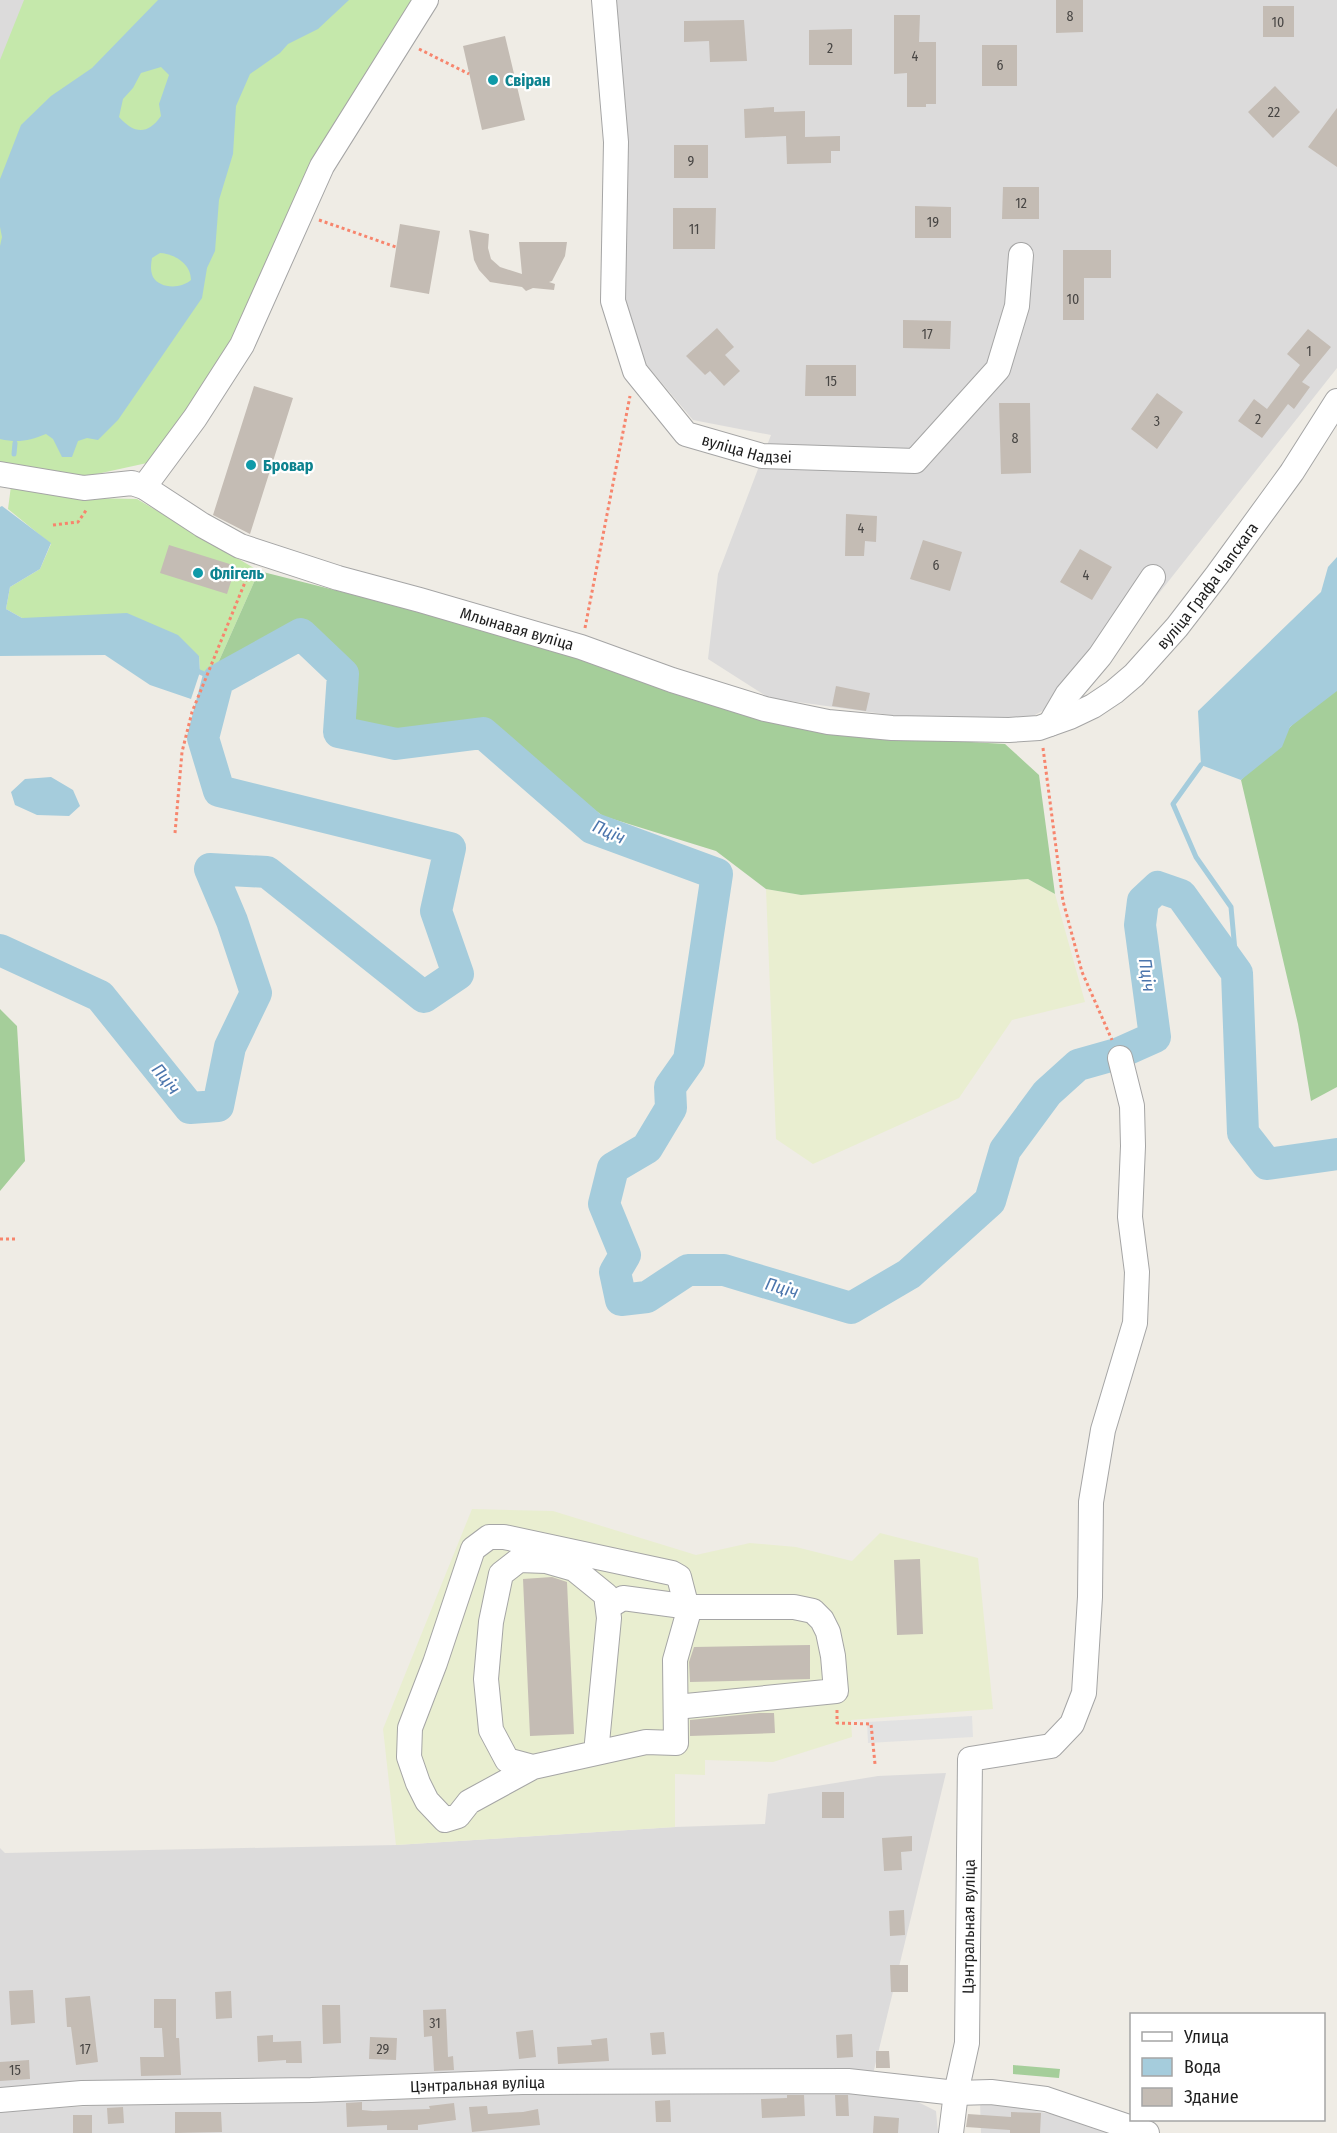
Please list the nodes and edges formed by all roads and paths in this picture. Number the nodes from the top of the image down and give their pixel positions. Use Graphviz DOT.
graph roads {
  1 [pos="426,0"];
  2 [pos="604,0"];
  3 [pos="402,39"];
  4 [pos="469,74"];
  5 [pos="301,214"];
  6 [pos="396,247"];
  7 [pos="1021,255"];
  8 [pos="635,371"];
  9 [pos="1337,401"];
  10 [pos="5,475"];
  11 [pos="144,487"];
  12 [pos="94,488"];
  13 [pos="53,525"];
  14 [pos="257,551"];
  15 [pos="1153,577"];
  16 [pos="581,647"];
  17 [pos="1045,726"];
  18 [pos="175,833"];
  19 [pos="1117,1053"];
  20 [pos="0,1239"];
  21 [pos="17,1239"];
  22 [pos="608,1607"];
  23 [pos="690,1607"];
  24 [pos="676,1707"];
  25 [pos="837,1711"];
  26 [pos="596,1753"];
  27 [pos="875,1764"];
  28 [pos="533,1767"];
  29 [pos="956,2093"];
  30 [pos="0,2100"];
  31 [pos="951,2133"];
  32 [pos="1147,2133"];
  1 -- 3 [label="street"];
  2 -- 8 [label="street, вуліца Надзеі"];
  3 -- 4 [label="path"];
  3 -- 5 [label="street"];
  5 -- 6 [label="path"];
  5 -- 11 [label="street"];
  7 -- 8 [label="street, вуліца Надзеі"];
  8 -- 16 [label="path"];
  9 -- 17 [label="street, вуліца Графа Чапскага"];
  10 -- 12 [label="street, Млынавая вуліца"];
  11 -- 12 [label="street, Млынавая вуліца"];
  11 -- 14 [label="street, Млынавая вуліца"];
  12 -- 13 [label="path"];
  14 -- 16 [label="street, Млынавая вуліца"];
  14 -- 18 [label="path"];
  15 -- 17 [label="street"];
  16 -- 17 [label="street, Млынавая вуліца"];
  17 -- 19 [label="path"];
  19 -- 29 [label="street, Цэнтральная вуліца"];
  20 -- 21 [label="path"];
  22 -- 23 [label="street"];
  22 -- 26 [label="street"];
  22 -- 28 [label="street"];
  23 -- 24 [label="street"];
  23 -- 24 [label="street"];
  23 -- 28 [label="street"];
  24 -- 26 [label="street"];
  25 -- 27 [label="path"];
  26 -- 28 [label="street"];
  29 -- 30 [label="street, Цэнтральная вуліца"];
  29 -- 31 [label="street, Цэнтральная вуліца"];
  29 -- 32 [label="street, Цэнтральная вуліца"];
}
